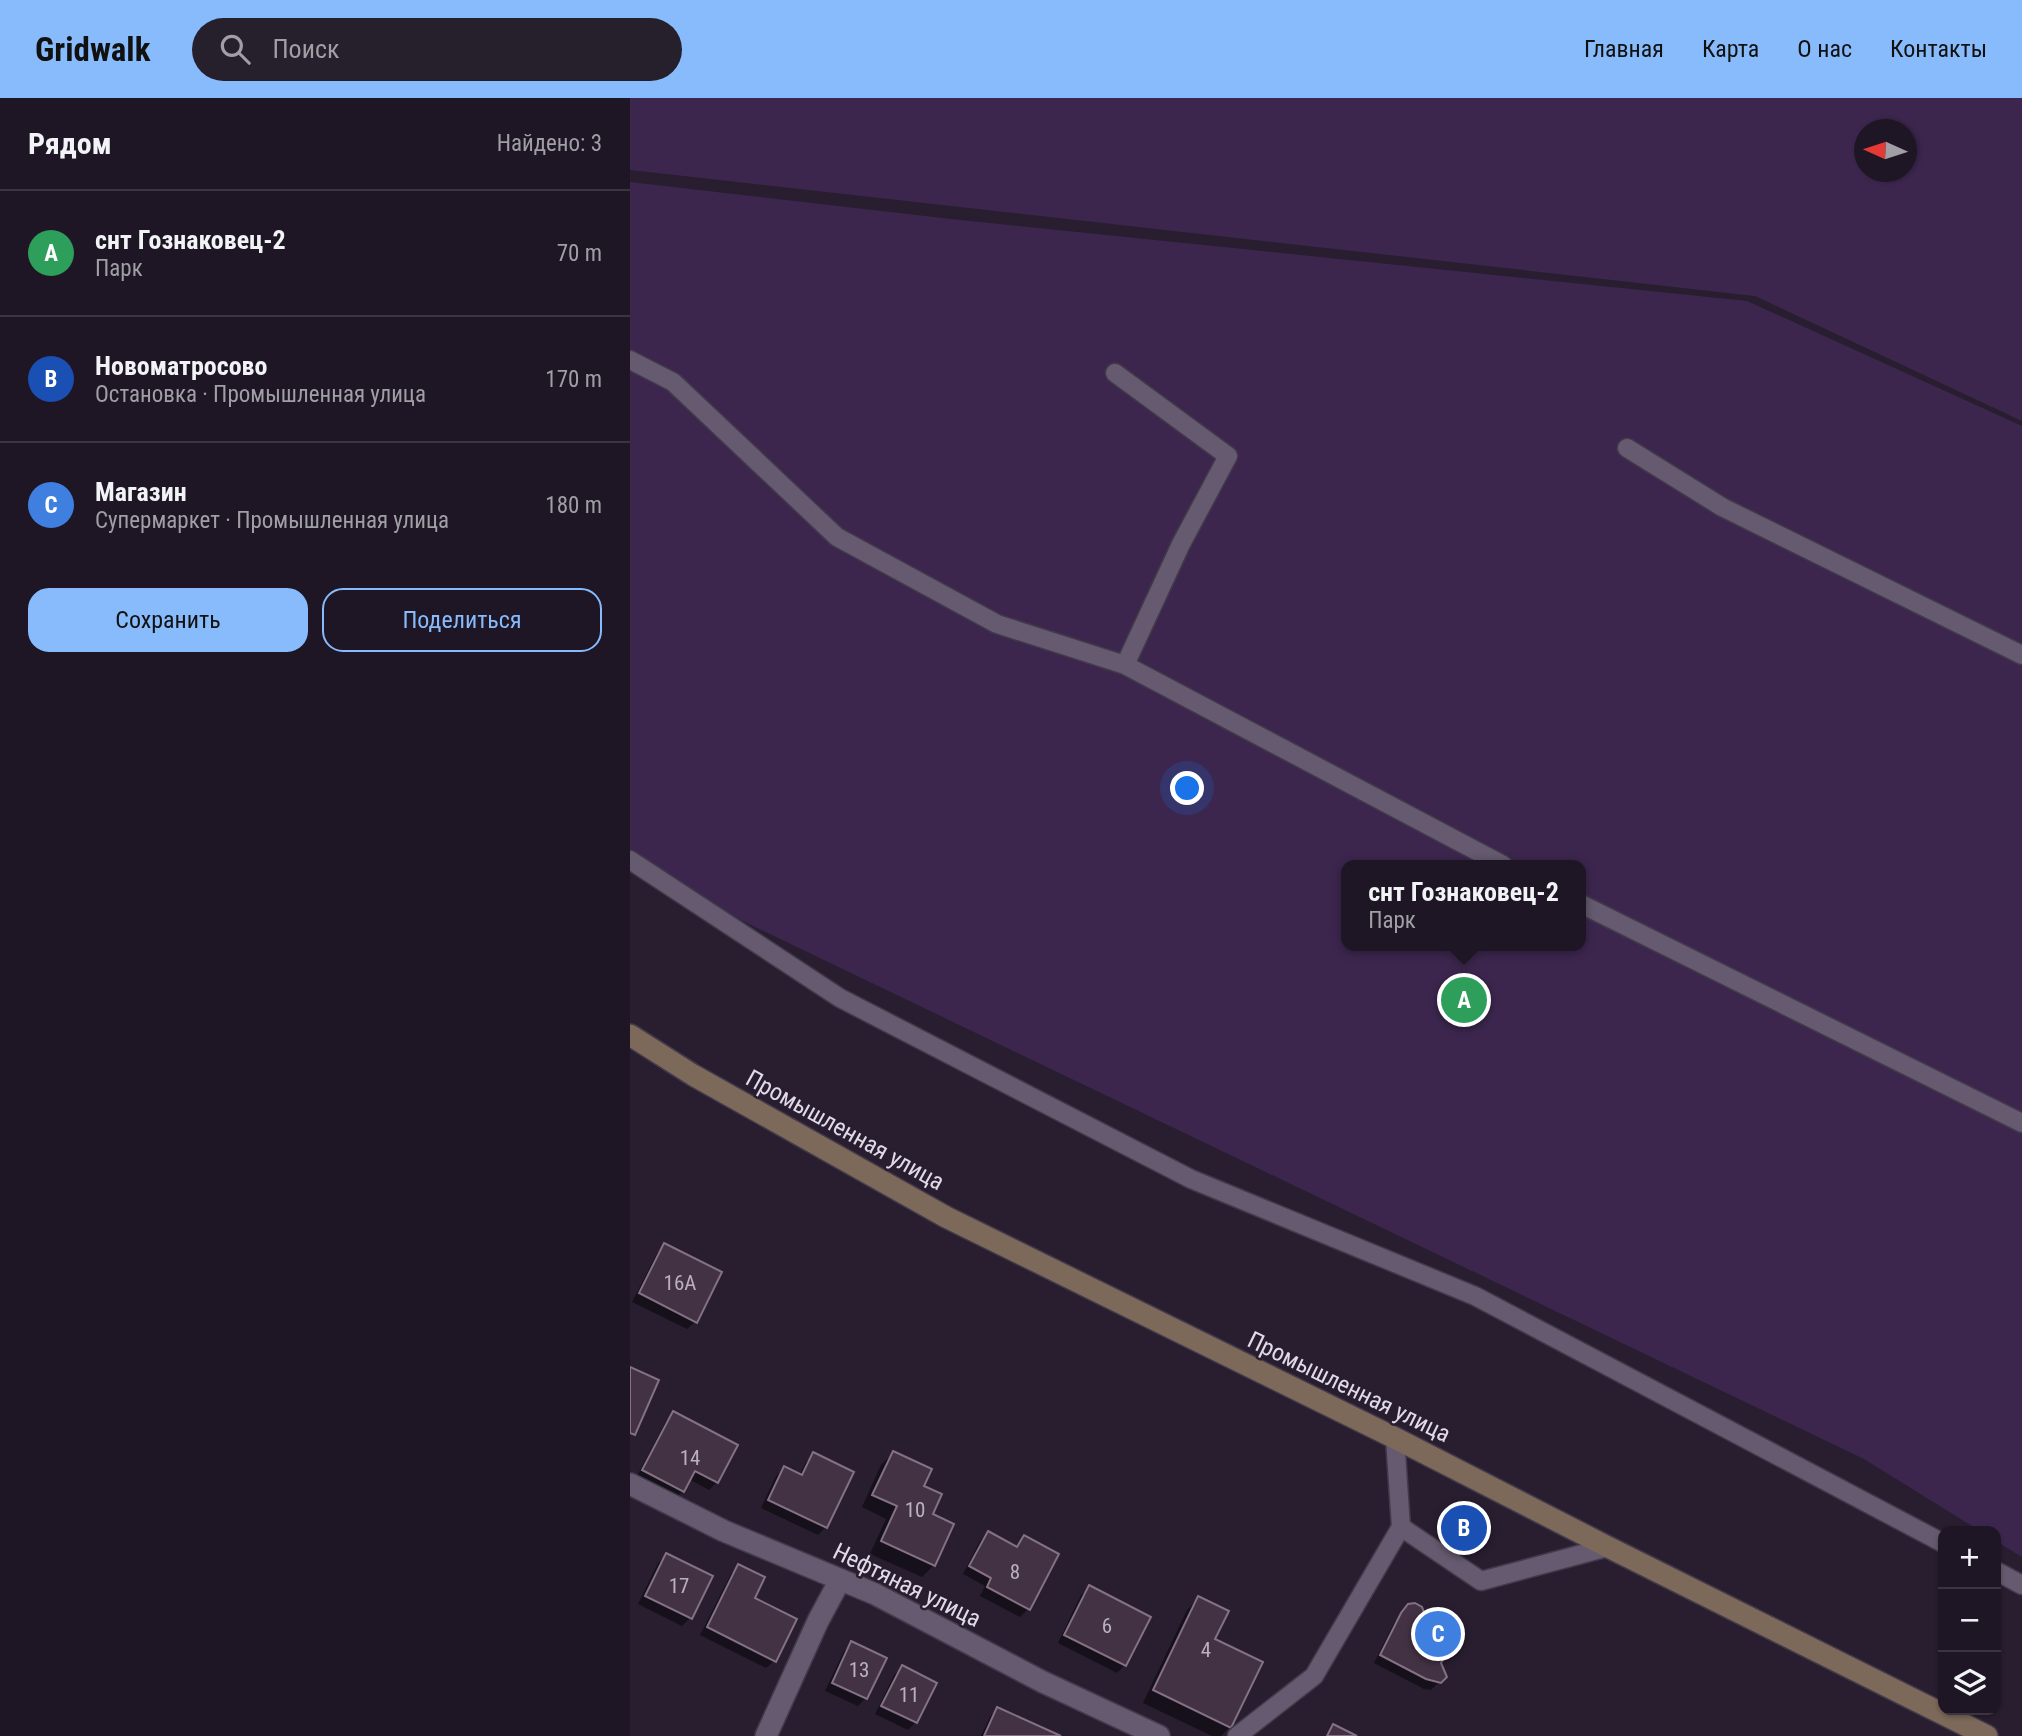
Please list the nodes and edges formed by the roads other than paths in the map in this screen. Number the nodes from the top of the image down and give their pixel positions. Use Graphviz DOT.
graph roads {
  1 [pos="630,360"];
  2 [pos="1115,373"];
  3 [pos="1627,448"];
  4 [pos="2022,655"];
  5 [pos="1125,665"];
  6 [pos="630,860"];
  7 [pos="1494,860"];
  8 [pos="1586,906"];
  9 [pos="630,1035"];
  10 [pos="2022,1123"];
  11 [pos="1395,1438"];
  12 [pos="630,1485"];
  13 [pos="1401,1527"];
  14 [pos="1938,1540"];
  15 [pos="1608,1547"];
  16 [pos="2001,1574"];
  17 [pos="840,1580"];
  18 [pos="2022,1585"];
  19 [pos="766,1736"];
  20 [pos="1159,1736"];
  21 [pos="1237,1736"];
  22 [pos="1987,1736"];
  1 -- 5 [label="lane"];
  2 -- 5 [label="lane"];
  3 -- 4 [label="lane"];
  5 -- 7 [label="lane"];
  6 -- 14 [label="lane"];
  8 -- 10 [label="lane"];
  9 -- 11 [label="main road, Промышленная улица"];
  11 -- 13 [label="lane"];
  11 -- 15 [label="main road, Промышленная улица"];
  12 -- 17 [label="street, Нефтяная улица"];
  13 -- 15 [label="lane"];
  13 -- 21 [label="lane"];
  15 -- 22 [label="main road, Промышленная улица"];
  16 -- 18 [label="lane"];
  17 -- 19 [label="street"];
  17 -- 20 [label="street, Нефтяная улица"];
}
